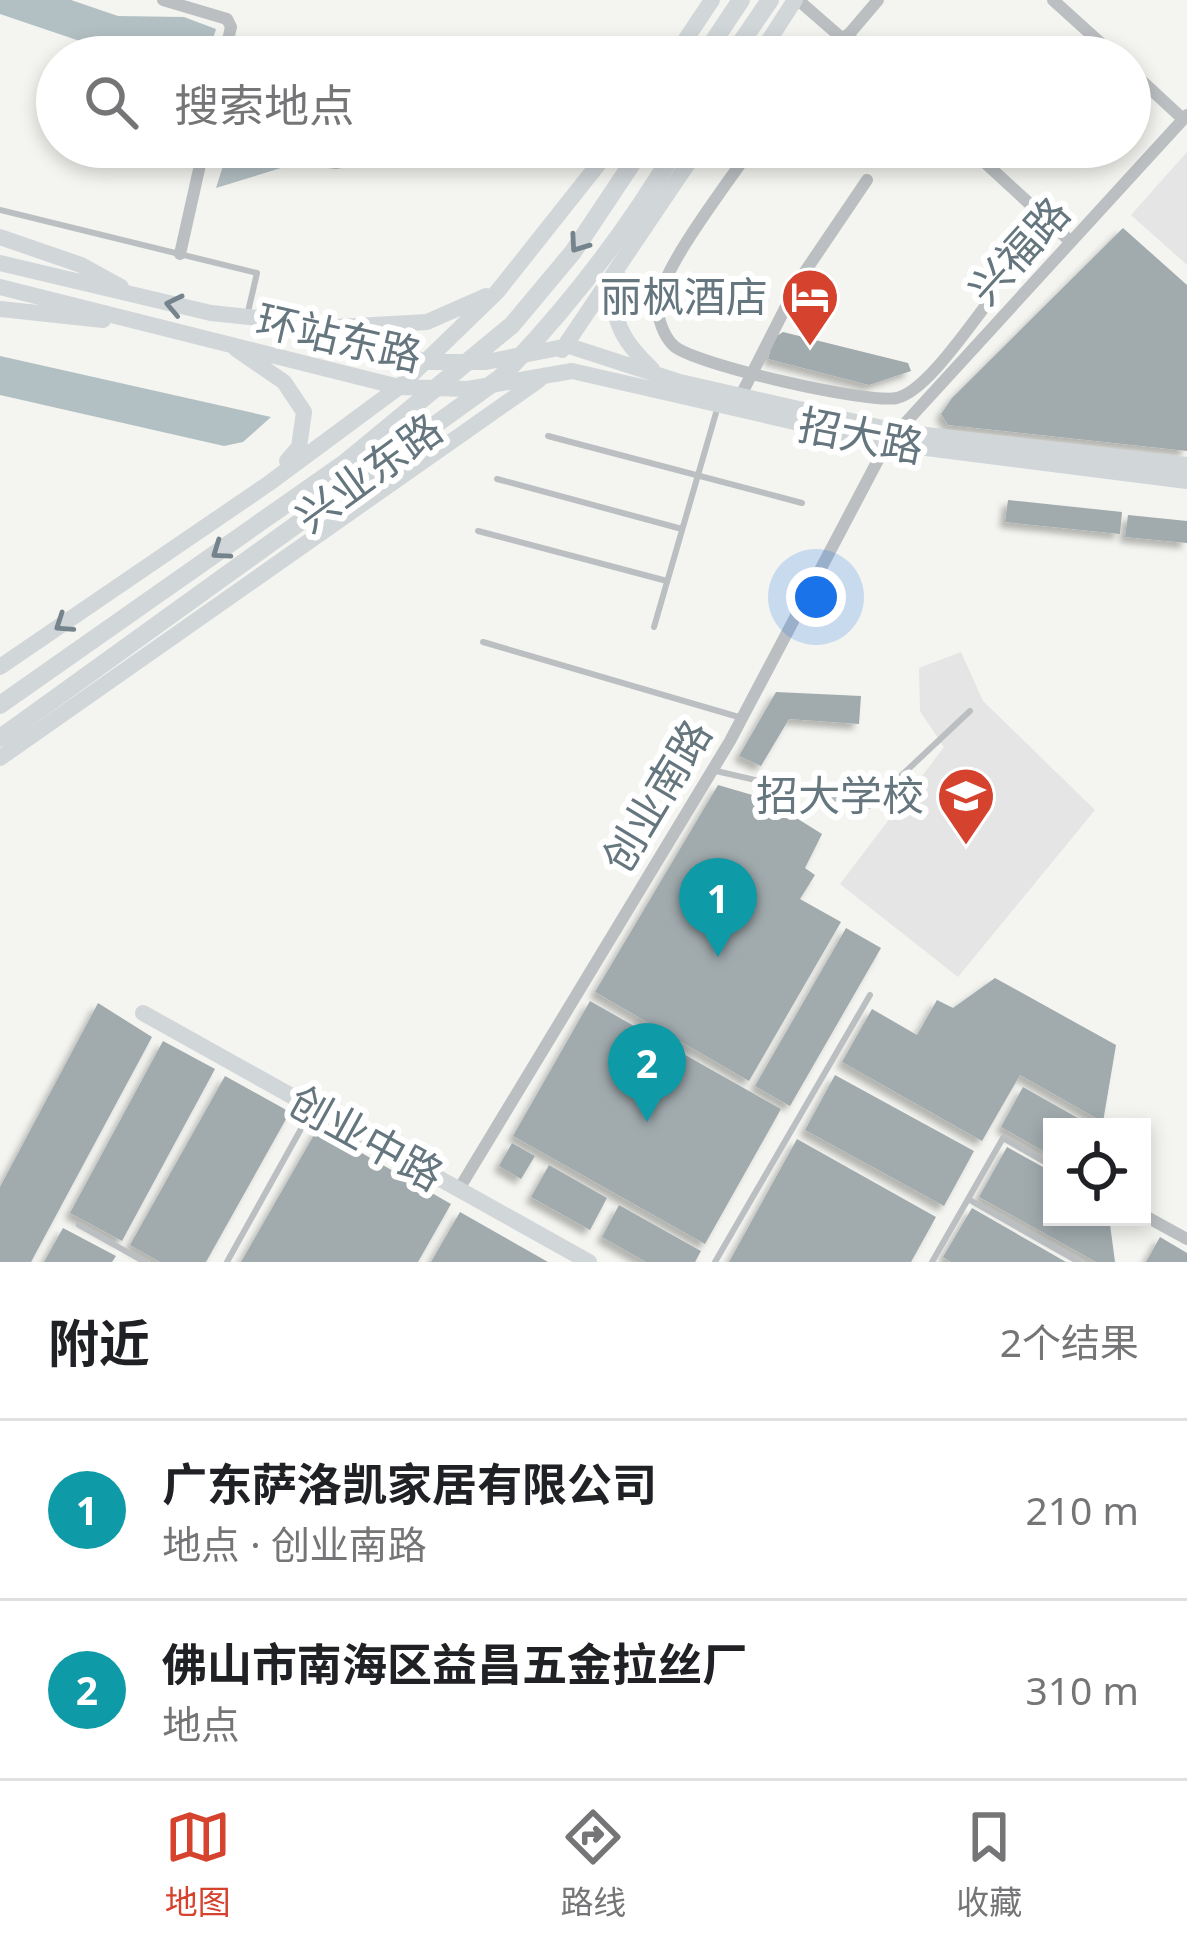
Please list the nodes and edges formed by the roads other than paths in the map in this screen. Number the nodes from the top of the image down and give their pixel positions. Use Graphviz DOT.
graph roads {
  1 [pos="163,0"];
  2 [pos="712,0"];
  3 [pos="741,0"];
  4 [pos="770,0"];
  5 [pos="796,0"];
  6 [pos="878,0"];
  7 [pos="1053,0"];
  8 [pos="229,36"];
  9 [pos="688,36"];
  10 [pos="718,36"];
  11 [pos="745,36"];
  12 [pos="772,36"];
  13 [pos="843,36"];
  14 [pos="848,36"];
  15 [pos="1093,36"];
  16 [pos="1151,88"];
  17 [pos="1185,117"];
  18 [pos="1151,154"];
  19 [pos="199,168"];
  20 [pos="595,168"];
  21 [pos="629,168"];
  22 [pos="665,168"];
  23 [pos="686,168"];
  24 [pos="738,168"];
  25 [pos="991,168"];
  26 [pos="1138,168"];
  27 [pos="867,180"];
  28 [pos="0,210"];
  29 [pos="0,237"];
  30 [pos="1071,242"];
  31 [pos="180,254"];
  32 [pos="0,262"];
  33 [pos="622,267"];
  34 [pos="0,287"];
  35 [pos="497,292"];
  36 [pos="136,297"];
  37 [pos="991,299"];
  38 [pos="0,309"];
  39 [pos="247,316"];
  40 [pos="128,320"];
  41 [pos="270,320"];
  42 [pos="296,322"];
  43 [pos="225,341"];
  44 [pos="563,347"];
  45 [pos="262,351"];
  46 [pos="428,362"];
  47 [pos="752,373"];
  48 [pos="540,379"];
  49 [pos="680,382"];
  50 [pos="399,387"];
  51 [pos="729,402"];
  52 [pos="548,436"];
  53 [pos="894,437"];
  54 [pos="1187,465"];
  55 [pos="697,477"];
  56 [pos="497,479"];
  57 [pos="1187,481"];
  58 [pos="268,484"];
  59 [pos="802,503"];
  60 [pos="682,529"];
  61 [pos="478,531"];
  62 [pos="667,581"];
  63 [pos="654,627"];
  64 [pos="483,642"];
  65 [pos="0,667"];
  66 [pos="0,704"];
  67 [pos="970,711"];
  68 [pos="742,718"];
  69 [pos="0,737"];
  70 [pos="0,758"];
  71 [pos="712,770"];
  72 [pos="870,995"];
  73 [pos="143,1013"];
  74 [pos="313,1108"];
  75 [pos="1043,1161"];
  76 [pos="459,1190"];
  77 [pos="968,1199"];
  78 [pos="1151,1220"];
  79 [pos="79,1225"];
  80 [pos="1187,1239"];
  81 [pos="935,1261"];
  82 [pos="145,1262"];
  83 [pos="227,1262"];
  84 [pos="590,1262"];
  85 [pos="715,1262"];
  86 [pos="1079,1262"];
  1 -- 8 [label="street"];
  2 -- 9 [label="main road"];
  3 -- 10 [label="main road"];
  4 -- 11 [label="main road"];
  5 -- 12 [label="main road"];
  5 -- 13 [label="street"];
  6 -- 14 [label="street"];
  7 -- 15 [label="street"];
  16 -- 17 [label="street"];
  17 -- 18 [label="street, 兴福路"];
  19 -- 31 [label="street"];
  20 -- 35 [label="main road, 兴业东路"];
  21 -- 66 [label="main road, one-way"];
  22 -- 69 [label="main road, 兴业东路"];
  23 -- 33 [label="main road"];
  24 -- 47 [label="street"];
  25 -- 30 [label="street"];
  26 -- 30 [label="street, 兴福路"];
  27 -- 47 [label="street"];
  28 -- 31 [label="lane"];
  29 -- 36 [label="main road, 环站东路"];
  30 -- 53 [label="street, 兴福路"];
  31 -- 39 [label="lane"];
  32 -- 36 [label="main road, 环站东路"];
  33 -- 44 [label="main road"];
  33 -- 49 [label="main road"];
  34 -- 40 [label="main road, 环站东路"];
  35 -- 42 [label="main road"];
  35 -- 46 [label="main road, 兴业东路"];
  39 -- 36 [label="main road, 环站东路, one-way"];
  37 -- 47 [label="street"];
  38 -- 40 [label="main road, 环站东路"];
  39 -- 41 [label="main road, 环站东路"];
  40 -- 43 [label="main road, 环站东路"];
  41 -- 42 [label="main road, 环站东路"];
  41 -- 45 [label="main road"];
  42 -- 46 [label="main road, 环站东路"];
  43 -- 45 [label="main road, 环站东路"];
  43 -- 58 [label="main road"];
  44 -- 46 [label="main road, 环站东路"];
  44 -- 48 [label="main road"];
  44 -- 49 [label="main road, 环站东路"];
  45 -- 50 [label="main road, 环站东路"];
  46 -- 50 [label="main road, 兴业东路"];
  47 -- 51 [label="street"];
  48 -- 50 [label="main road, 环站东路"];
  48 -- 51 [label="main road, 招大路"];
  48 -- 70 [label="main road"];
  49 -- 51 [label="main road, 招大路"];
  50 -- 58 [label="main road, 兴业东路"];
  51 -- 53 [label="main road, 招大路"];
  51 -- 55 [label="lane"];
  52 -- 55 [label="lane"];
  53 -- 54 [label="main road, 招大路"];
  53 -- 57 [label="main road, 招大路"];
  53 -- 68 [label="street, 创业南路"];
  55 -- 59 [label="lane"];
  55 -- 60 [label="lane"];
  56 -- 60 [label="lane"];
  58 -- 65 [label="main road, 兴业东路, one-way"];
  60 -- 62 [label="lane"];
  61 -- 62 [label="lane"];
  62 -- 63 [label="lane"];
  64 -- 68 [label="lane"];
  67 -- 71 [label="lane"];
  68 -- 71 [label="street, 创业南路"];
  71 -- 76 [label="street, 创业南路"];
  72 -- 85 [label="lane"];
  73 -- 74 [label="main road, 创业中路"];
  74 -- 76 [label="main road, 创业中路"];
  74 -- 83 [label="lane"];
  75 -- 77 [label="lane"];
  76 -- 84 [label="main road, 创业中路"];
  77 -- 81 [label="lane"];
  77 -- 86 [label="lane"];
  78 -- 80 [label="street"];
  79 -- 82 [label="lane"];
}
